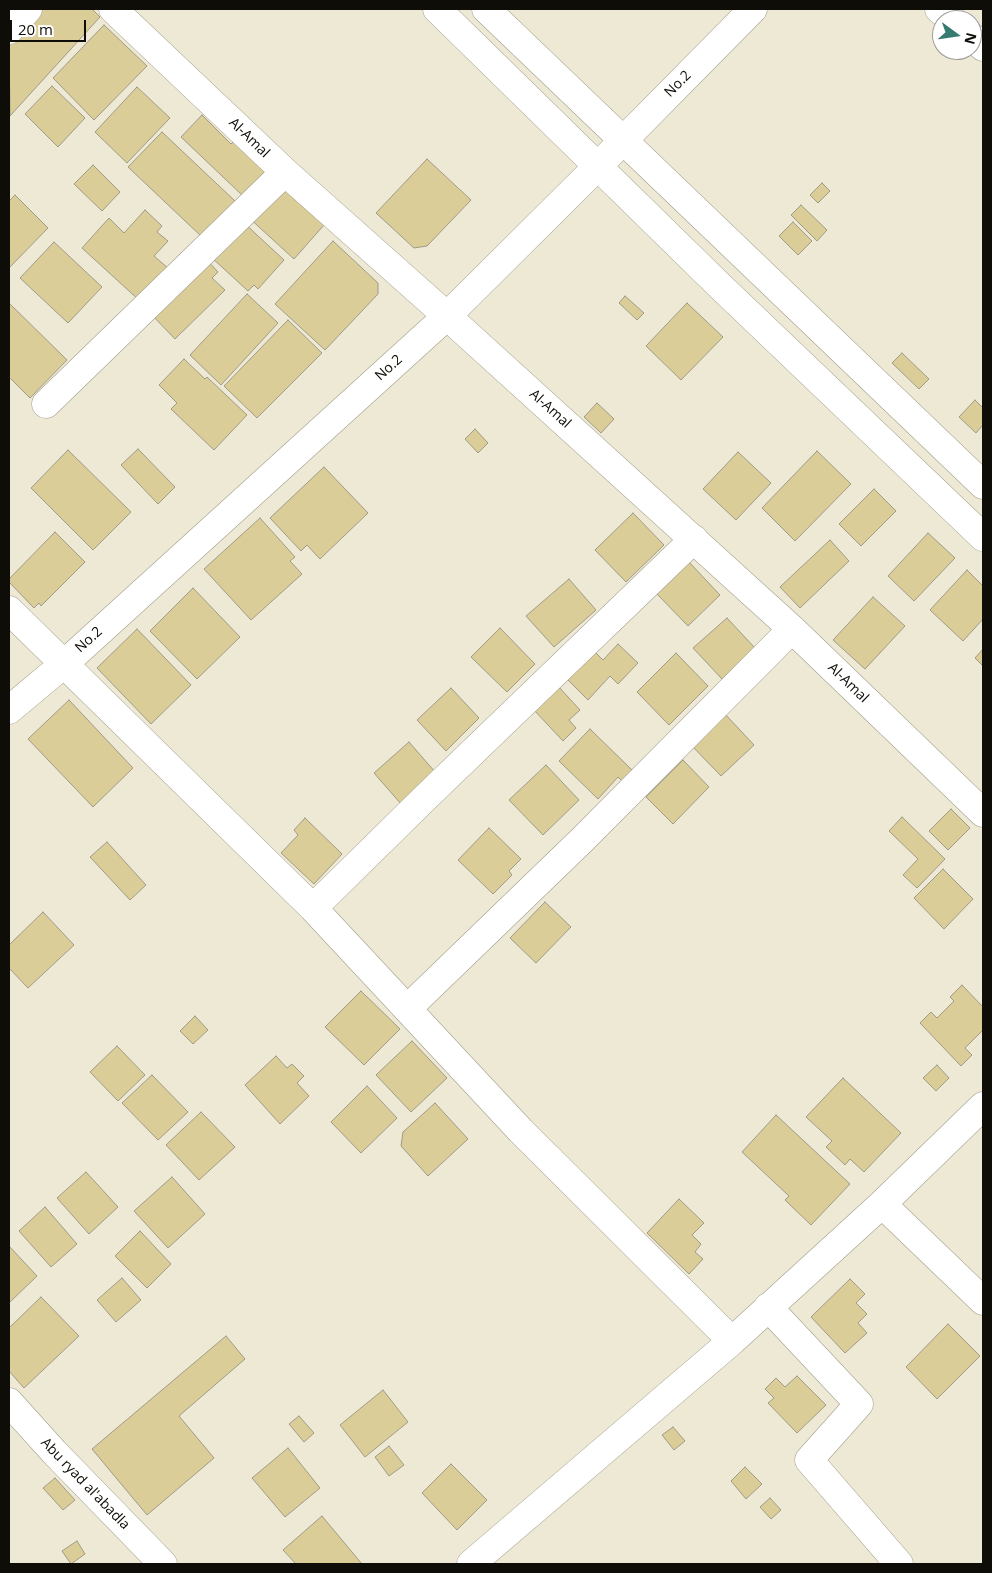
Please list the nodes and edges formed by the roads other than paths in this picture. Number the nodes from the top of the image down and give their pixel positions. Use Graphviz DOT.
graph roads {
  1 [pos="28,9"];
  2 [pos="113,9"];
  3 [pos="437,9"];
  4 [pos="486,9"];
  5 [pos="753,9"];
  6 [pos="9,30"];
  7 [pos="623,140"];
  8 [pos="598,166"];
  9 [pos="285,172"];
  10 [pos="446,316"];
  11 [pos="46,404"];
  12 [pos="983,484"];
  13 [pos="983,537"];
  14 [pos="694,539"];
  15 [pos="9,610"];
  16 [pos="792,629"];
  17 [pos="64,664"];
  18 [pos="9,710"];
  19 [pos="983,813"];
  20 [pos="313,908"];
  21 [pos="408,1008"];
  22 [pos="983,1106"];
  23 [pos="882,1204"];
  24 [pos="983,1301"];
  25 [pos="768,1307"];
  26 [pos="732,1341"];
  27 [pos="9,1402"];
  28 [pos="163,1564"];
  29 [pos="471,1564"];
  30 [pos="899,1564"];
  1 -- 6 [label="street"];
  2 -- 9 [label="street, Al-Amal"];
  3 -- 8 [label="street"];
  4 -- 7 [label="street"];
  5 -- 7 [label="street, No.2"];
  7 -- 8 [label="street, No.2"];
  7 -- 12 [label="street"];
  8 -- 10 [label="street, No.2"];
  8 -- 13 [label="street"];
  9 -- 10 [label="street, Al-Amal"];
  9 -- 11 [label="street"];
  10 -- 14 [label="street, Al-Amal"];
  10 -- 17 [label="street, No.2"];
  14 -- 16 [label="street, Al-Amal"];
  14 -- 20 [label="street"];
  15 -- 17 [label="street"];
  16 -- 19 [label="street, Al-Amal"];
  16 -- 21 [label="street"];
  17 -- 18 [label="street, No.2"];
  17 -- 20 [label="street"];
  20 -- 21 [label="street"];
  21 -- 26 [label="street"];
  22 -- 23 [label="street"];
  23 -- 24 [label="street"];
  23 -- 25 [label="street"];
  25 -- 26 [label="street"];
  25 -- 30 [label="street"];
  26 -- 29 [label="street"];
  27 -- 28 [label="street, Abu ryad al'abadla"];
}
